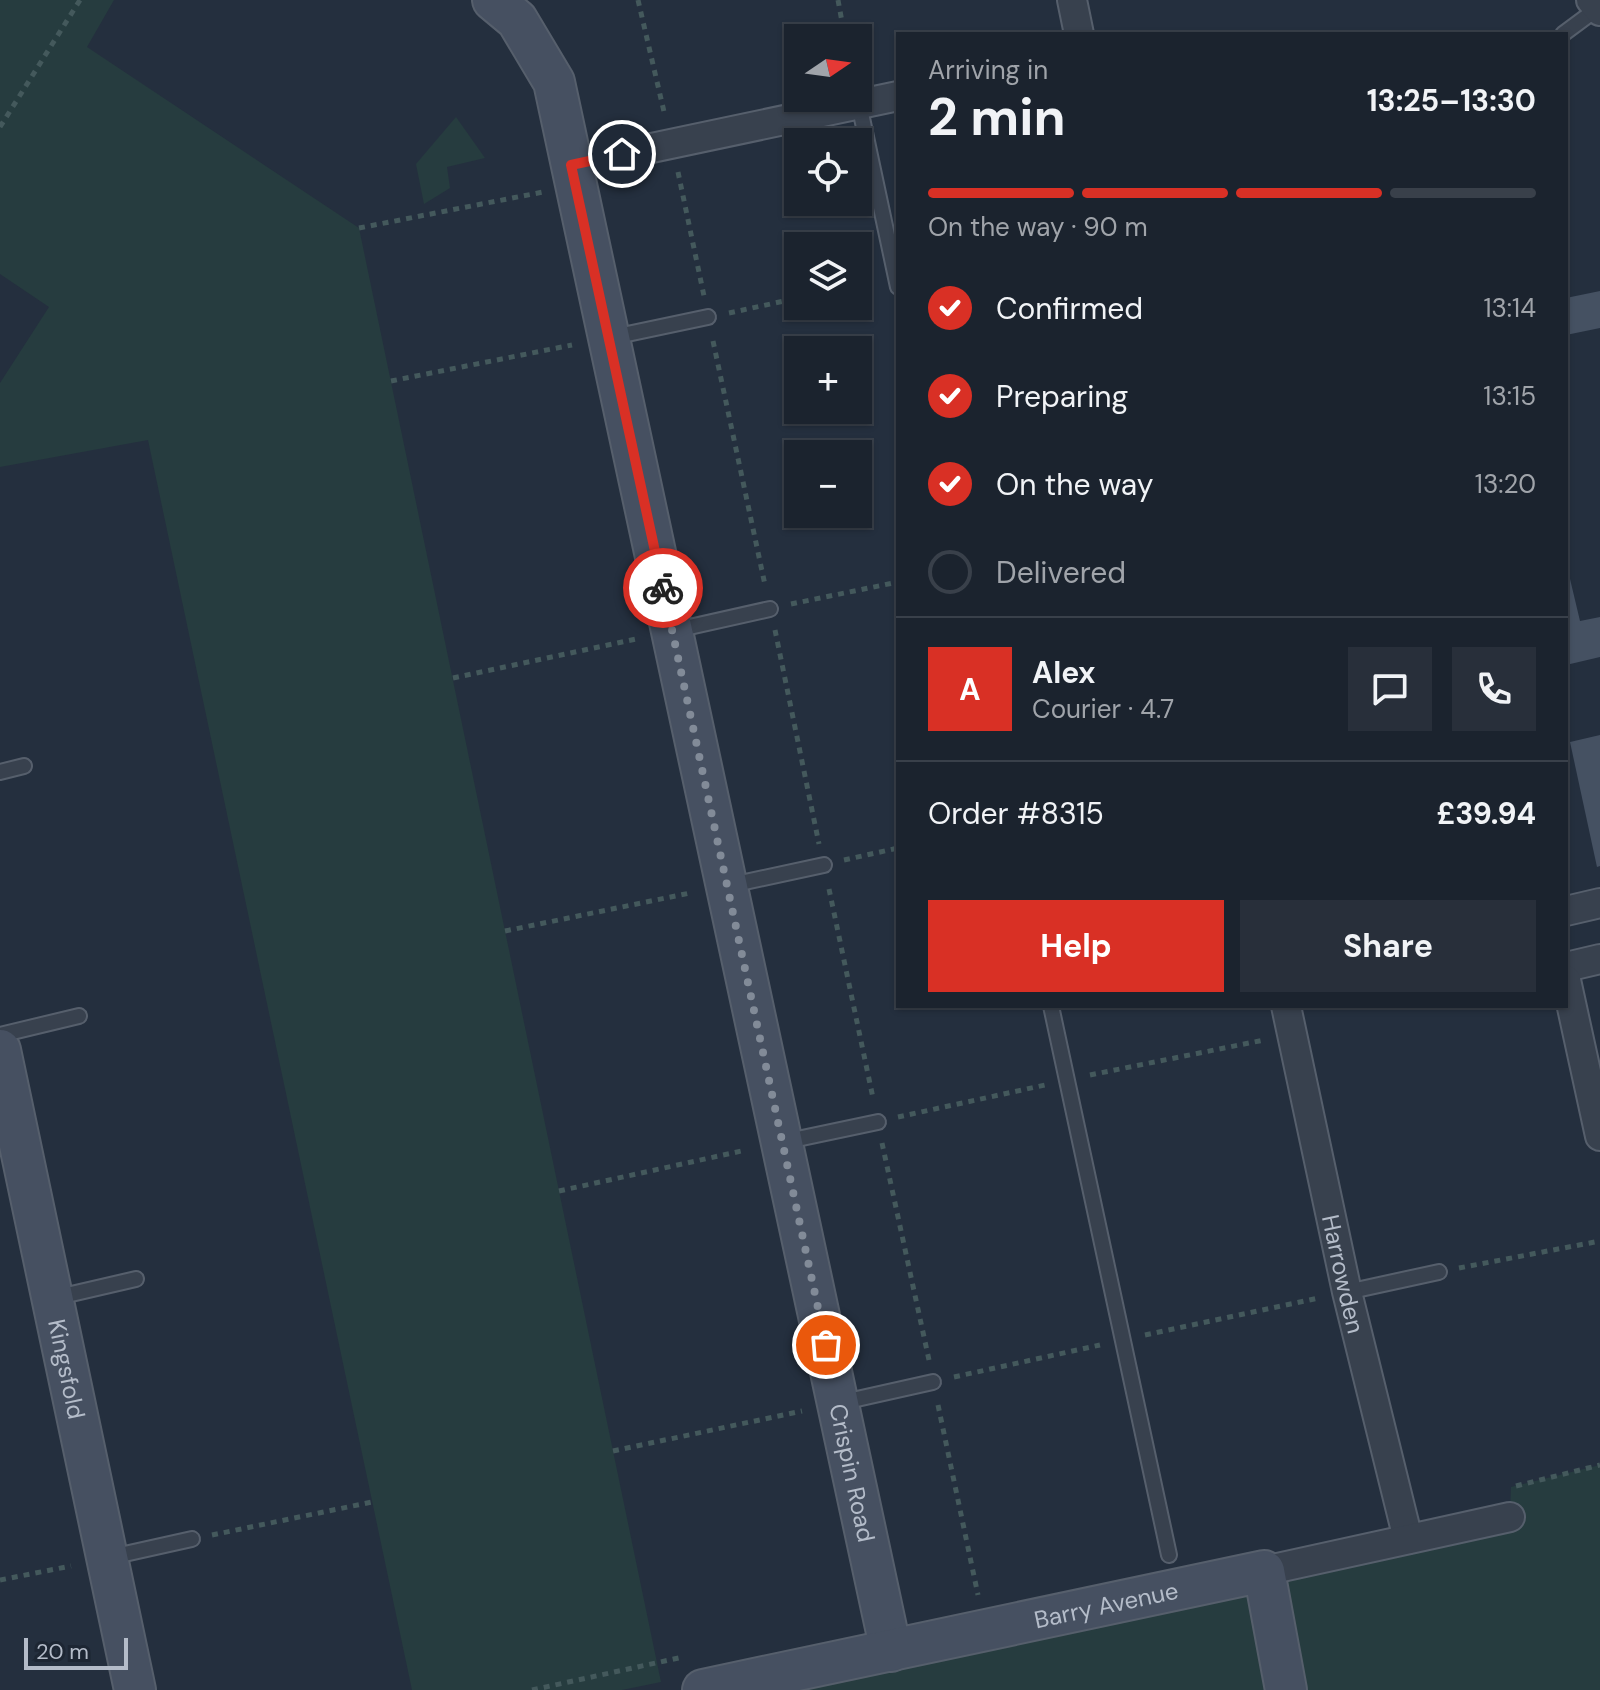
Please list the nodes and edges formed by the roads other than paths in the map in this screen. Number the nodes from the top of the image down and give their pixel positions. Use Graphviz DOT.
graph roads {
  1 [pos="493,0"];
  2 [pos="1072,0"];
  3 [pos="1596,6"];
  4 [pos="1079,32"];
  5 [pos="1565,32"];
  6 [pos="896,96"];
  7 [pos="872,101"];
  8 [pos="821,112"];
  9 [pos="861,112"];
  10 [pos="574,175"];
  11 [pos="896,278"];
  12 [pos="708,317"];
  13 [pos="608,337"];
  14 [pos="770,609"];
  15 [pos="672,631"];
  16 [pos="24,766"];
  17 [pos="0,772"];
  18 [pos="824,865"];
  19 [pos="727,886"];
  20 [pos="1600,903"];
  21 [pos="1568,911"];
  22 [pos="1600,959"];
  23 [pos="1568,967"];
  24 [pos="1568,989"];
  25 [pos="1051,1008"];
  26 [pos="1286,1008"];
  27 [pos="79,1016"];
  28 [pos="0,1035"];
  29 [pos="0,1050"];
  30 [pos="878,1122"];
  31 [pos="1600,1136"];
  32 [pos="782,1142"];
  33 [pos="1439,1272"];
  34 [pos="136,1279"];
  35 [pos="1347,1292"];
  36 [pos="53,1298"];
  37 [pos="933,1382"];
  38 [pos="838,1404"];
  39 [pos="1510,1517"];
  40 [pos="192,1539"];
  41 [pos="1408,1539"];
  42 [pos="1169,1555"];
  43 [pos="107,1558"];
  44 [pos="1264,1571"];
  45 [pos="891,1651"];
  46 [pos="135,1690"];
  47 [pos="703,1690"];
  48 [pos="1286,1690"];
  1 -- 10 [label="street, Crispin Road"];
  2 -- 4 [label="street"];
  3 -- 5 [label="lane"];
  6 -- 7 [label="street"];
  8 -- 10 [label="street"];
  9 -- 11 [label="lane"];
  10 -- 13 [label="street, Crispin Road"];
  12 -- 13 [label="lane"];
  13 -- 15 [label="street, Crispin Road"];
  14 -- 15 [label="lane"];
  15 -- 19 [label="street, Crispin Road"];
  16 -- 17 [label="lane"];
  18 -- 19 [label="lane"];
  19 -- 32 [label="street, Crispin Road"];
  20 -- 21 [label="street"];
  22 -- 23 [label="street"];
  24 -- 31 [label="street"];
  25 -- 42 [label="lane"];
  26 -- 35 [label="street, Harrowden"];
  27 -- 28 [label="lane"];
  29 -- 36 [label="street, Kingsfold"];
  30 -- 32 [label="lane"];
  32 -- 38 [label="street, Crispin Road"];
  33 -- 35 [label="lane"];
  34 -- 36 [label="lane"];
  35 -- 41 [label="street, Harrowden"];
  36 -- 43 [label="street, Kingsfold"];
  37 -- 38 [label="lane"];
  38 -- 45 [label="street, Crispin Road"];
  39 -- 41 [label="street, Barry Avenue"];
  40 -- 43 [label="lane"];
  41 -- 44 [label="street, Barry Avenue"];
  43 -- 46 [label="street, Kingsfold"];
  44 -- 45 [label="street, Barry Avenue"];
  44 -- 48 [label="street"];
  45 -- 47 [label="street, Barry Avenue"];
}
